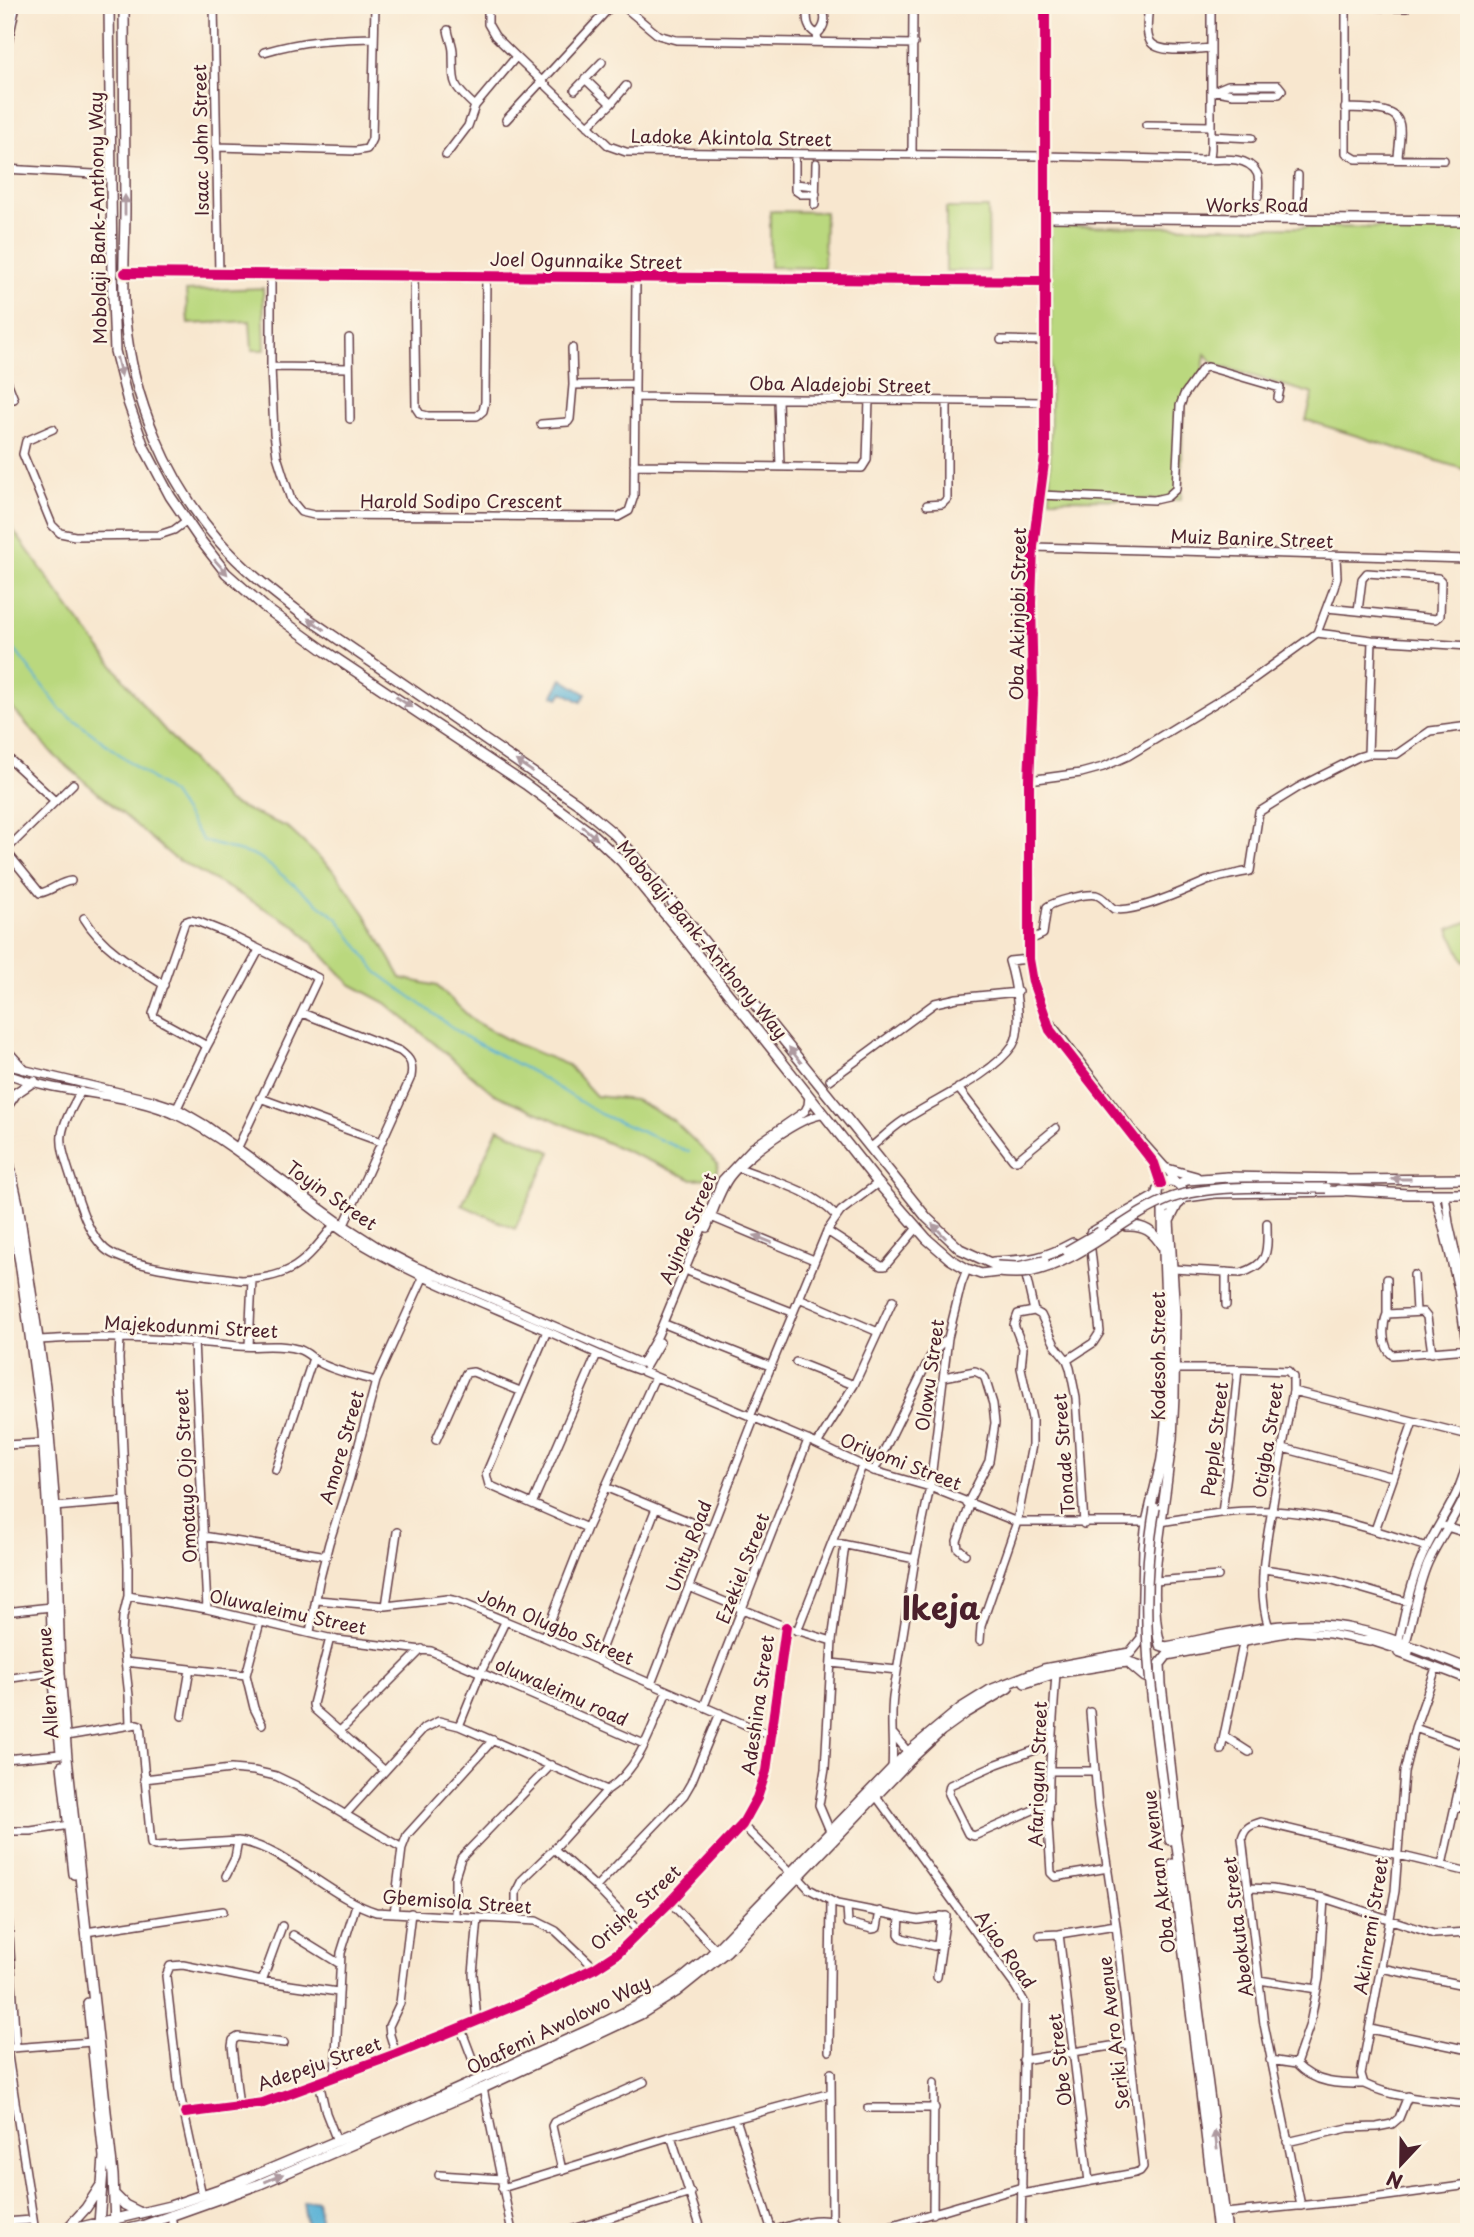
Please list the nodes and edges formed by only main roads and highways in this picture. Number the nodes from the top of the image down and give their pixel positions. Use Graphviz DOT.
graph roads {
  1 [pos="109,5"];
  2 [pos="124,5"];
  3 [pos="1046,217"];
  4 [pos="1469,221"];
  5 [pos="342,642"];
  6 [pos="334,656"];
  7 [pos="370,661"];
  8 [pos="362,674"];
  9 [pos="5,1049"];
  10 [pos="23,1069"];
  11 [pos="809,1073"];
  12 [pos="34,1081"];
  13 [pos="798,1081"];
  14 [pos="5,1109"];
  15 [pos="5,1145"];
  16 [pos="1167,1168"];
  17 [pos="1228,1177"];
  18 [pos="1201,1178"];
  19 [pos="1344,1179"];
  20 [pos="1469,1179"];
  21 [pos="5,1183"];
  22 [pos="1177,1183"];
  23 [pos="1326,1186"];
  24 [pos="1343,1191"];
  25 [pos="1228,1193"];
  26 [pos="1469,1194"];
  27 [pos="1180,1201"];
  28 [pos="1160,1202"];
  29 [pos="8,1211"];
  30 [pos="1110,1221"];
  31 [pos="1127,1226"];
  32 [pos="1117,1232"];
  33 [pos="1164,1249"];
  34 [pos="994,1267"];
  35 [pos="981,1274"];
  36 [pos="1162,1459"];
  37 [pos="1168,1469"];
  38 [pos="1156,1508"];
  39 [pos="1143,1579"];
  40 [pos="1154,1581"];
  41 [pos="1157,1627"];
  42 [pos="1142,1629"];
  43 [pos="1270,1631"];
  44 [pos="1160,1645"];
  45 [pos="1138,1646"];
  46 [pos="1185,1646"];
  47 [pos="1121,1659"];
  48 [pos="1160,1664"];
  49 [pos="1143,1670"];
  50 [pos="1469,1670"];
  51 [pos="1161,1684"];
  52 [pos="1008,1686"];
  53 [pos="1165,1721"];
  54 [pos="1151,1723"];
  55 [pos="1173,1837"];
  56 [pos="795,1875"];
  57 [pos="593,2032"];
  58 [pos="482,2084"];
  59 [pos="102,2184"];
  60 [pos="114,2194"];
  61 [pos="141,2213"];
  62 [pos="114,2221"];
  63 [pos="100,2228"];
  64 [pos="139,2229"];
  65 [pos="63,2231"];
  66 [pos="117,2232"];
  67 [pos="1218,2232"];
  68 [pos="1227,2232"];
  1 -- 6 [label="main road, Mobolaji Bank-Anthony Way, one-way"];
  5 -- 2 [label="main road, Mobolaji Bank-Anthony Way, one-way"];
  3 -- 4 [label="main road, Works Road"];
  5 -- 6 [label="main road"];
  5 -- 7 [label="main road, Mobolaji Bank-Anthony Way"];
  6 -- 8 [label="main road, Mobolaji Bank-Anthony Way"];
  7 -- 8 [label="main road"];
  11 -- 7 [label="main road, Mobolaji Bank-Anthony Way, one-way"];
  8 -- 13 [label="main road, Mobolaji Bank-Anthony Way, one-way"];
  9 -- 10 [label="main road"];
  11 -- 13 [label="main road"];
  34 -- 11 [label="main road, Mobolaji Bank-Anthony Way, one-way"];
  12 -- 14 [label="main road"];
  13 -- 35 [label="main road, Mobolaji Bank-Anthony Way"];
  15 -- 60 [label="main road, Allen Avenue"];
  16 -- 18 [label="main road"];
  17 -- 18 [label="main road"];
  17 -- 19 [label="main road"];
  17 -- 25 [label="main road"];
  18 -- 22 [label="main road"];
  20 -- 19 [label="main road, Mobolaji Bank-Anthony Way, one-way"];
  19 -- 23 [label="main road, Mobolaji Bank-Anthony Way"];
  21 -- 29 [label="main road, Allen Avenue"];
  22 -- 27 [label="main road"];
  22 -- 28 [label="main road"];
  23 -- 24 [label="main road, Mobolaji Bank-Anthony Way"];
  23 -- 34 [label="main road, Mobolaji Bank-Anthony Way, bridge"];
  24 -- 25 [label="main road"];
  24 -- 26 [label="main road, Mobolaji Bank-Anthony Way"];
  25 -- 27 [label="main road"];
  27 -- 28 [label="main road"];
  27 -- 37 [label="main road, Kodesoh Street"];
  28 -- 30 [label="main road"];
  28 -- 31 [label="main road"];
  28 -- 33 [label="main road, Kodesoh Street"];
  29 -- 59 [label="main road, Allen Avenue"];
  30 -- 32 [label="main road"];
  30 -- 34 [label="main road"];
  31 -- 32 [label="main road"];
  31 -- 33 [label="main road"];
  32 -- 35 [label="main road"];
  33 -- 36 [label="main road, Kodesoh Street"];
  34 -- 35 [label="main road, Mobolaji Bank-Anthony Way"];
  36 -- 38 [label="main road, Kodesoh Street"];
  36 -- 39 [label="main road"];
  37 -- 38 [label="main road, Kodesoh Street"];
  37 -- 40 [label="main road"];
  38 -- 55 [label="main road, Oba Akran Avenue, bridge"];
  39 -- 40 [label="main road"];
  39 -- 42 [label="main road"];
  40 -- 41 [label="main road"];
  41 -- 44 [label="main road"];
  41 -- 46 [label="main road"];
  42 -- 45 [label="main road"];
  42 -- 47 [label="main road"];
  43 -- 46 [label="main road"];
  43 -- 46 [label="main road"];
  43 -- 50 [label="main road"];
  44 -- 45 [label="main road, Obafemi Awolowo Way"];
  44 -- 46 [label="main road"];
  44 -- 48 [label="main road"];
  45 -- 47 [label="main road, Obafemi Awolowo Way"];
  45 -- 49 [label="main road"];
  46 -- 48 [label="main road, Obafemi Awolowo Way"];
  46 -- 51 [label="main road"];
  47 -- 49 [label="main road, Obafemi Awolowo Way"];
  47 -- 52 [label="main road, Obafemi Awolowo Way"];
  47 -- 52 [label="main road, Obafemi Awolowo Way"];
  48 -- 49 [label="main road, Obafemi Awolowo Way"];
  48 -- 51 [label="main road"];
  49 -- 54 [label="main road"];
  51 -- 53 [label="main road"];
  52 -- 56 [label="main road, Obafemi Awolowo Way"];
  52 -- 56 [label="main road, Obafemi Awolowo Way"];
  53 -- 54 [label="main road"];
  53 -- 55 [label="main road"];
  54 -- 55 [label="main road"];
  55 -- 67 [label="main road, Oba Akran Avenue"];
  68 -- 55 [label="main road, Oba Akran Avenue, one-way"];
  56 -- 57 [label="main road, Obafemi Awolowo Way"];
  56 -- 57 [label="main road, Obafemi Awolowo Way"];
  57 -- 58 [label="main road, Obafemi Awolowo Way"];
  58 -- 61 [label="main road, Obafemi Awolowo Way"];
  64 -- 58 [label="main road, Obafemi Awolowo Way, one-way"];
  59 -- 63 [label="main road, Allen Avenue"];
  59 -- 65 [label="main road"];
  60 -- 61 [label="main road"];
  60 -- 62 [label="main road, Allen Avenue"];
  61 -- 62 [label="main road, Obafemi Awolowo Way"];
  62 -- 63 [label="main road, Obafemi Awolowo Way"];
  62 -- 66 [label="main road, Allen Avenue"];
  63 -- 65 [label="main road, Obafemi Awolowo Way"];
  64 -- 66 [label="main road, Obafemi Awolowo Way"];
}
